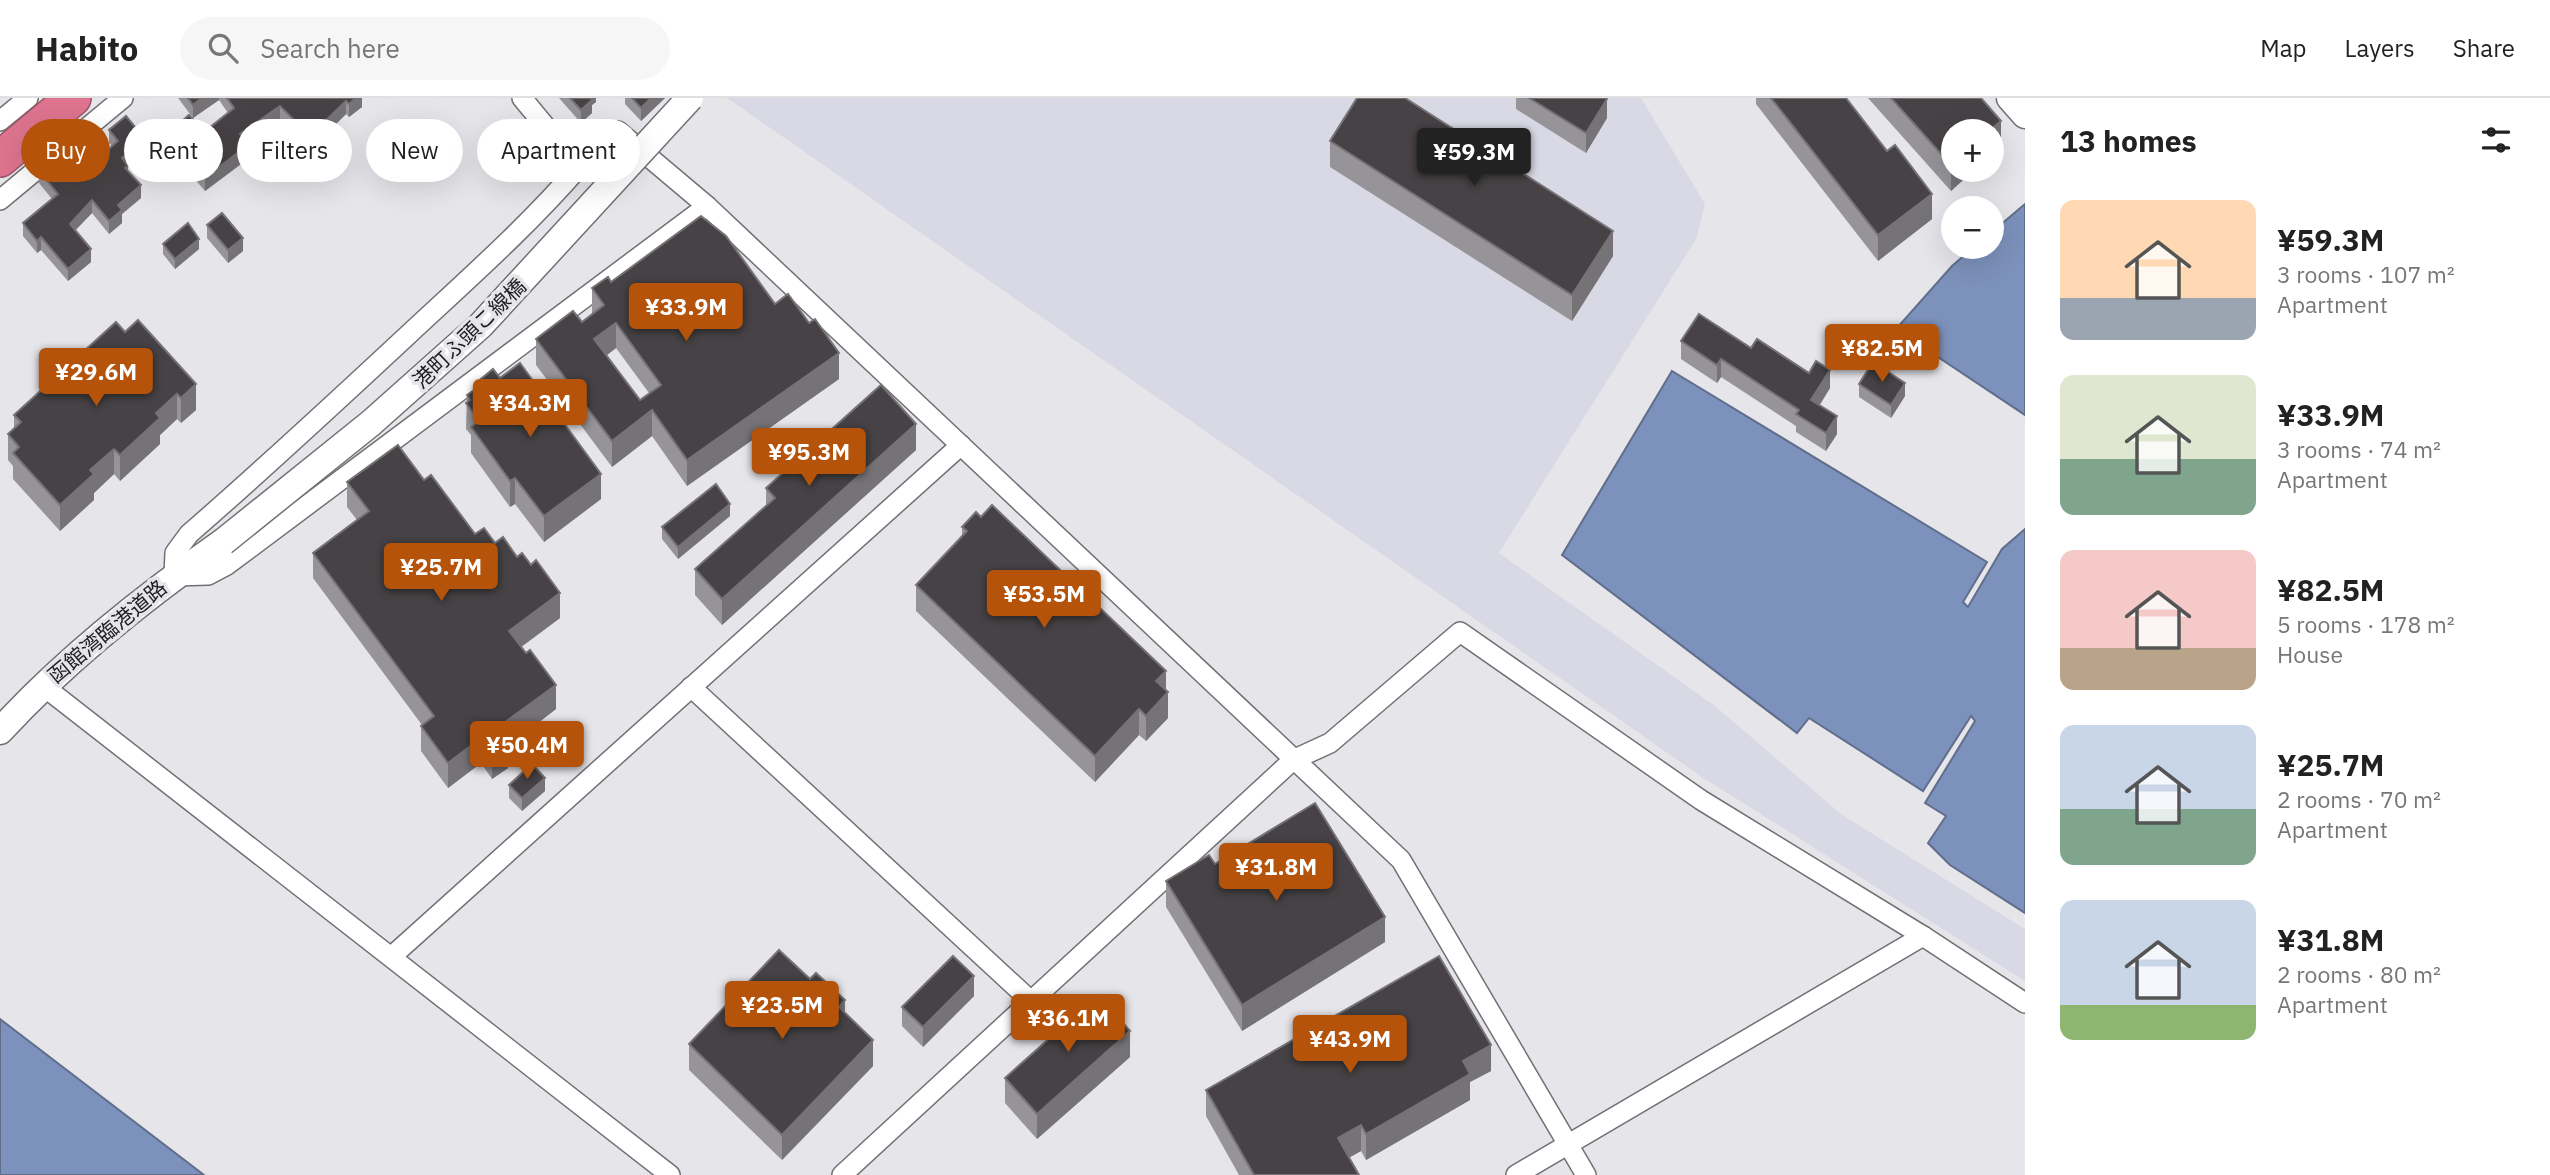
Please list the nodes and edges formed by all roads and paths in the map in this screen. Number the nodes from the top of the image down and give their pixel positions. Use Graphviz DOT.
graph roads {
  1 [pos="28,98"];
  2 [pos="73,98"];
  3 [pos="123,98"];
  4 [pos="522,98"];
  5 [pos="690,98"];
  6 [pos="2010,98"];
  7 [pos="2025,115"];
  8 [pos="539,119"];
  9 [pos="0,121"];
  10 [pos="640,150"];
  11 [pos="0,159"];
  12 [pos="566,182"];
  13 [pos="0,201"];
  14 [pos="707,206"];
  15 [pos="961,445"];
  16 [pos="223,541"];
  17 [pos="174,576"];
  18 [pos="42,685"];
  19 [pos="691,687"];
  20 [pos="0,731"];
  21 [pos="1293,760"];
  22 [pos="1923,936"];
  23 [pos="391,957"];
  24 [pos="1033,1003"];
  25 [pos="2025,1003"];
  26 [pos="1568,1144"];
  27 [pos="670,1175"];
  28 [pos="842,1175"];
  29 [pos="1516,1175"];
  30 [pos="1586,1175"];
  1 -- 9 [label="street"];
  2 -- 11 [label="highway"];
  3 -- 13 [label="street"];
  4 -- 8 [label="street"];
  5 -- 16 [label="street, 港町ふ頭こ線橋, bridge"];
  6 -- 7 [label="street"];
  10 -- 14 [label="street"];
  12 -- 17 [label="street"];
  14 -- 15 [label="street"];
  14 -- 17 [label="street"];
  15 -- 19 [label="street"];
  15 -- 21 [label="street"];
  16 -- 17 [label="street, 函館湾臨港道路"];
  17 -- 18 [label="street, 函館湾臨港道路"];
  18 -- 20 [label="street, 函館湾臨港道路"];
  18 -- 23 [label="street"];
  19 -- 23 [label="street"];
  19 -- 24 [label="street"];
  21 -- 22 [label="street"];
  21 -- 24 [label="street"];
  21 -- 26 [label="street"];
  22 -- 25 [label="street"];
  22 -- 26 [label="street"];
  23 -- 27 [label="street"];
  24 -- 28 [label="street"];
  26 -- 29 [label="street"];
  26 -- 30 [label="street"];
}
